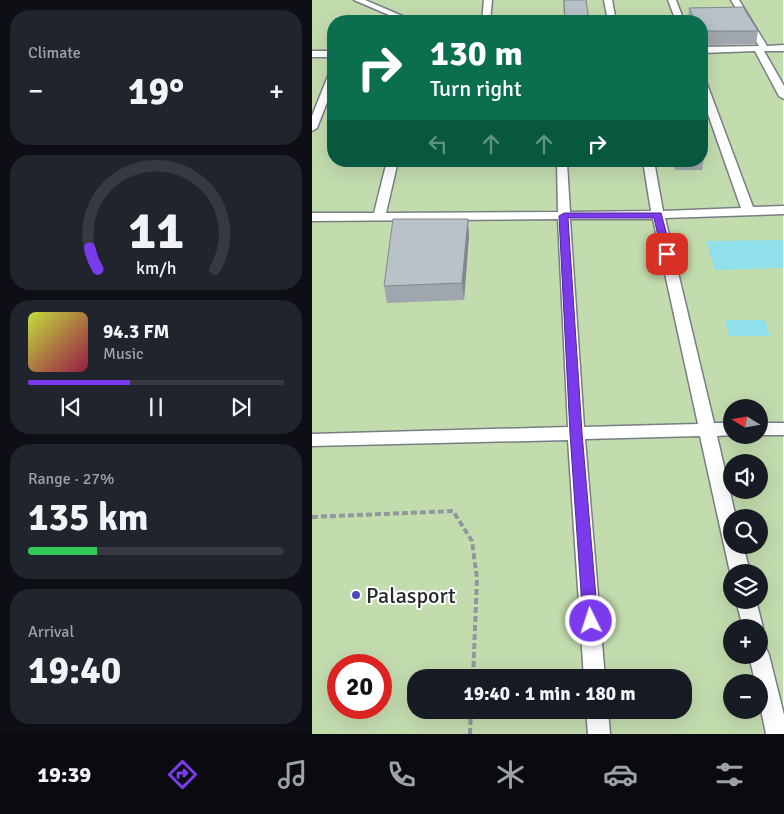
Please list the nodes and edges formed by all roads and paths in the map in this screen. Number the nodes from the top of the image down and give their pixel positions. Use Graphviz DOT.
graph roads {
  1 [pos="358,0"];
  2 [pos="488,0"];
  3 [pos="608,0"];
  4 [pos="672,0"];
  5 [pos="735,0"];
  6 [pos="395,15"];
  7 [pos="487,15"];
  8 [pos="611,15"];
  9 [pos="678,15"];
  10 [pos="784,48"];
  11 [pos="761,49"];
  12 [pos="708,50"];
  13 [pos="312,54"];
  14 [pos="327,54"];
  15 [pos="327,91"];
  16 [pos="784,96"];
  17 [pos="708,101"];
  18 [pos="312,128"];
  19 [pos="392,167"];
  20 [pos="561,167"];
  21 [pos="649,167"];
  22 [pos="784,210"];
  23 [pos="748,211"];
  24 [pos="658,215"];
  25 [pos="564,216"];
  26 [pos="312,217"];
  27 [pos="379,217"];
  28 [pos="707,429"];
  29 [pos="723,429"];
  30 [pos="768,429"];
  31 [pos="784,429"];
  32 [pos="576,433"];
  33 [pos="312,440"];
  34 [pos="725,509"];
  35 [pos="312,516"];
  36 [pos="761,664"];
  37 [pos="473,669"];
  38 [pos="594,669"];
  39 [pos="471,719"];
  40 [pos="598,719"];
  41 [pos="470,734"];
  42 [pos="599,734"];
  43 [pos="777,734"];
  1 -- 6 [label="lane"];
  2 -- 7 [label="lane"];
  3 -- 8 [label="lane"];
  4 -- 9 [label="lane"];
  5 -- 11 [label="lane"];
  10 -- 11 [label="lane"];
  11 -- 12 [label="lane"];
  11 -- 16 [label="lane"];
  13 -- 14 [label="lane"];
  15 -- 18 [label="lane"];
  17 -- 23 [label="lane"];
  19 -- 27 [label="lane"];
  20 -- 25 [label="lane"];
  21 -- 24 [label="lane"];
  22 -- 23 [label="lane"];
  23 -- 24 [label="lane"];
  24 -- 25 [label="lane"];
  24 -- 28 [label="lane"];
  25 -- 27 [label="lane"];
  25 -- 32 [label="lane"];
  26 -- 27 [label="lane"];
  28 -- 29 [label="lane"];
  28 -- 32 [label="lane"];
  28 -- 34 [label="lane"];
  30 -- 31 [label="lane"];
  32 -- 33 [label="lane"];
  32 -- 38 [label="lane"];
  35 -- 37 [label="path"];
  36 -- 43 [label="lane"];
  39 -- 41 [label="path"];
  40 -- 42 [label="lane"];
}
